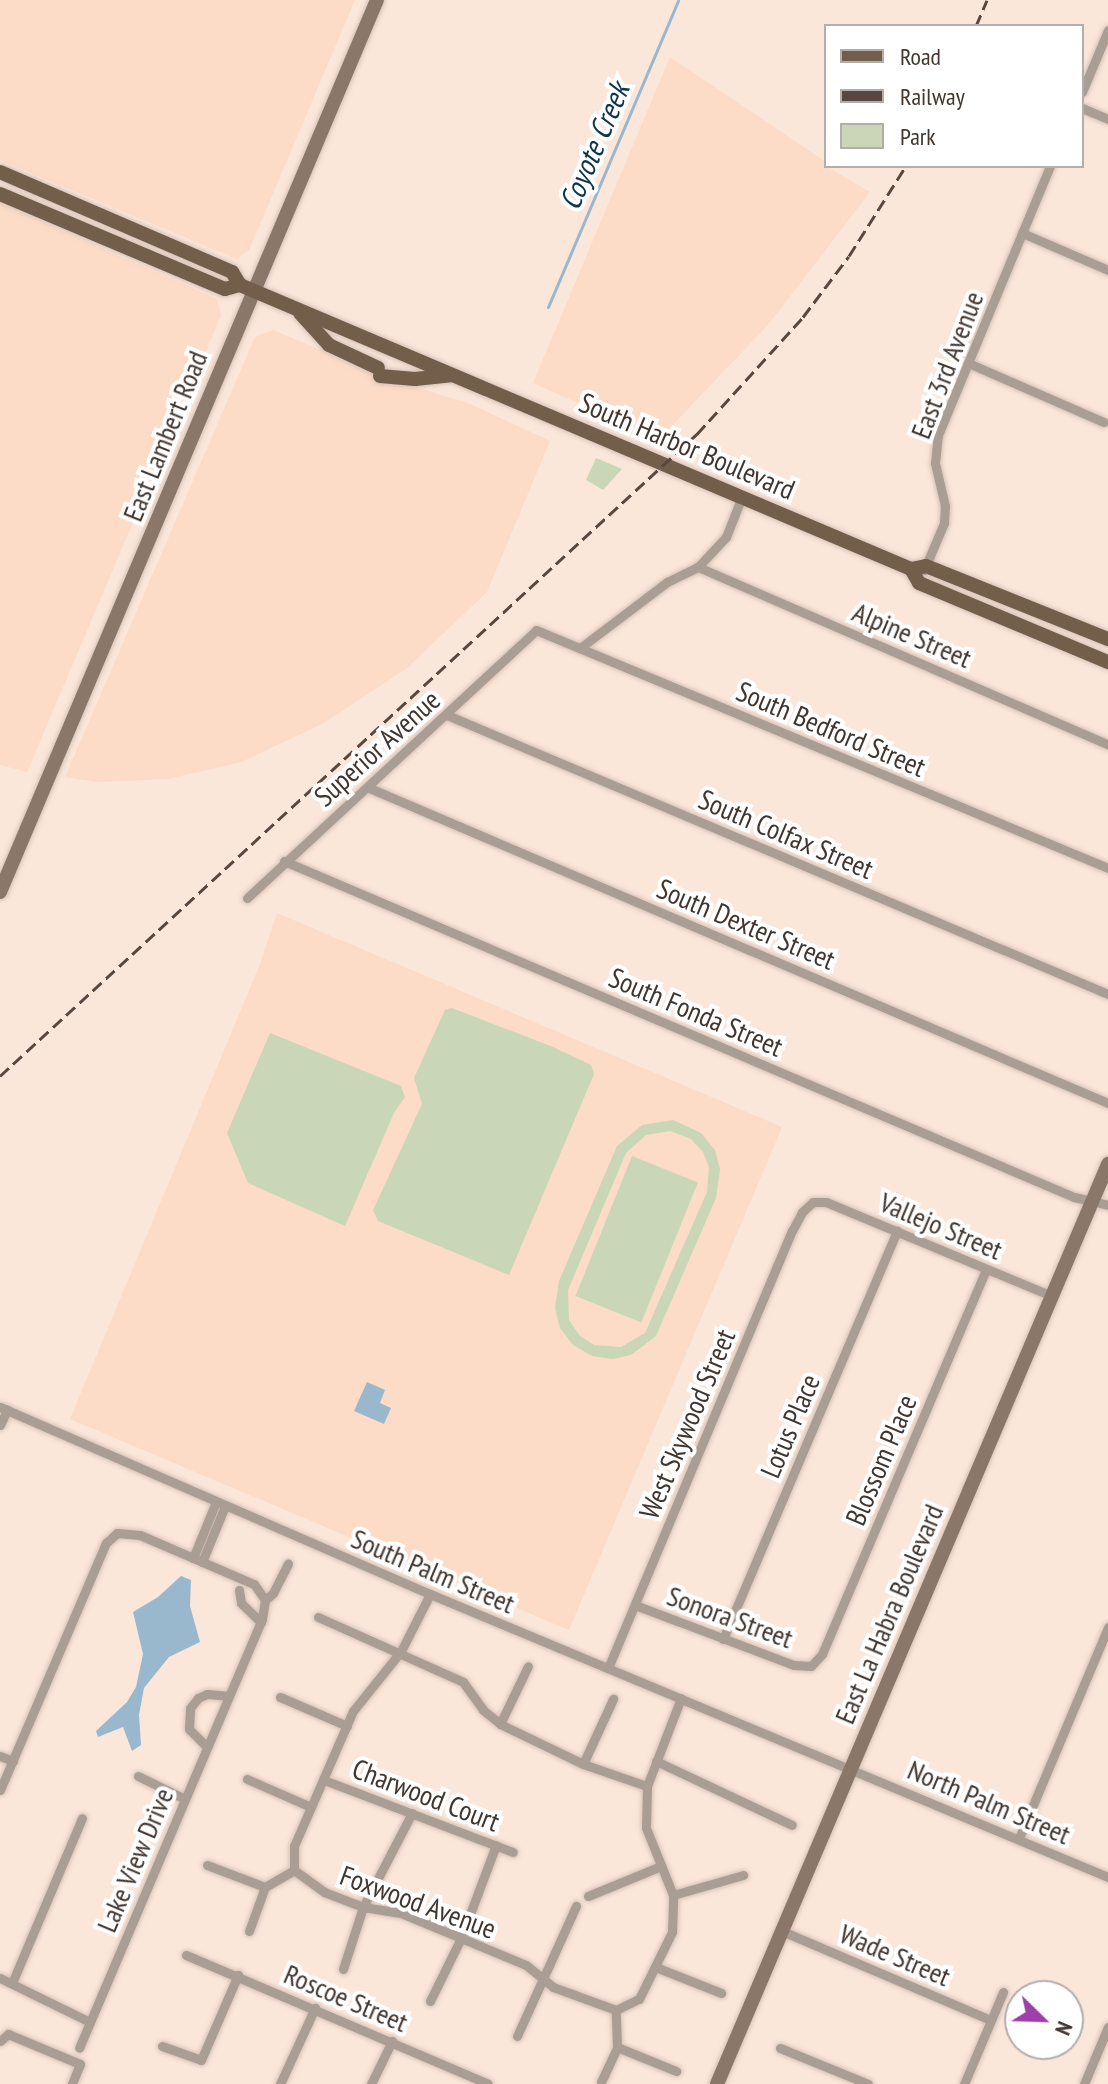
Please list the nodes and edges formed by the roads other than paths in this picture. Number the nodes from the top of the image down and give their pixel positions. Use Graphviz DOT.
graph roads {
  1 [pos="377,0"];
  2 [pos="1108,30"];
  3 [pos="1084,87"];
  4 [pos="1084,109"];
  5 [pos="1108,119"];
  6 [pos="1049,168"];
  7 [pos="0,172"];
  8 [pos="0,194"];
  9 [pos="1022,233"];
  10 [pos="1108,270"];
  11 [pos="247,288"];
  12 [pos="297,310"];
  13 [pos="968,363"];
  14 [pos="453,375"];
  15 [pos="1104,422"];
  16 [pos="741,499"];
  17 [pos="698,567"];
  18 [pos="919,567"];
  19 [pos="536,630"];
  20 [pos="1108,639"];
  21 [pos="580,648"];
  22 [pos="1108,662"];
  23 [pos="447,715"];
  24 [pos="1108,744"];
  25 [pos="367,787"];
  26 [pos="284,861"];
  27 [pos="1108,868"];
  28 [pos="0,892"];
  29 [pos="247,898"];
  30 [pos="1108,994"];
  31 [pos="1108,1103"];
  32 [pos="1108,1164"];
  33 [pos="1092,1201"];
  34 [pos="813,1202"];
  35 [pos="1108,1205"];
  36 [pos="897,1231"];
  37 [pos="986,1269"];
  38 [pos="1052,1296"];
  39 [pos="3,1409"];
  40 [pos="0,1425"];
  41 [pos="221,1504"];
  42 [pos="198,1560"];
  43 [pos="288,1564"];
  44 [pos="239,1590"];
  45 [pos="430,1594"];
  46 [pos="265,1600"];
  47 [pos="635,1605"];
  48 [pos="318,1617"];
  49 [pos="261,1622"];
  50 [pos="1108,1627"];
  51 [pos="723,1639"];
  52 [pos="401,1651"];
  53 [pos="528,1666"];
  54 [pos="811,1666"];
  55 [pos="608,1668"];
  56 [pos="230,1693"];
  57 [pos="280,1697"];
  58 [pos="681,1698"];
  59 [pos="613,1699"];
  60 [pos="500,1724"];
  61 [pos="347,1726"];
  62 [pos="207,1747"];
  63 [pos="0,1756"];
  64 [pos="13,1761"];
  65 [pos="656,1761"];
  66 [pos="583,1764"];
  67 [pos="852,1768"];
  68 [pos="138,1776"];
  69 [pos="247,1779"];
  70 [pos="324,1780"];
  71 [pos="647,1786"];
  72 [pos="0,1790"];
  73 [pos="185,1799"];
  74 [pos="311,1807"];
  75 [pos="412,1813"];
  76 [pos="82,1818"];
  77 [pos="792,1825"];
  78 [pos="1019,1838"];
  79 [pos="496,1845"];
  80 [pos="513,1852"];
  81 [pos="207,1865"];
  82 [pos="661,1866"];
  83 [pos="294,1870"];
  84 [pos="743,1875"];
  85 [pos="1108,1877"];
  86 [pos="265,1887"];
  87 [pos="673,1895"];
  88 [pos="588,1896"];
  89 [pos="576,1906"];
  90 [pos="363,1907"];
  91 [pos="249,1931"];
  92 [pos="782,1931"];
  93 [pos="461,1938"];
  94 [pos="186,1955"];
  95 [pos="658,1968"];
  96 [pos="343,1969"];
  97 [pos="238,1975"];
  98 [pos="0,1978"];
  99 [pos="543,1979"];
  100 [pos="12,1983"];
  101 [pos="1003,1992"];
  102 [pos="721,1993"];
  103 [pos="430,2001"];
  104 [pos="315,2008"];
  105 [pos="616,2010"];
  106 [pos="991,2020"];
  107 [pos="90,2022"];
  108 [pos="1108,2027"];
  109 [pos="517,2036"];
  110 [pos="4,2038"];
  111 [pos="392,2041"];
  112 [pos="162,2046"];
  113 [pos="617,2047"];
  114 [pos="79,2048"];
  115 [pos="780,2048"];
  116 [pos="676,2071"];
  117 [pos="464,2080"];
  118 [pos="601,2082"];
  119 [pos="72,2084"];
  120 [pos="280,2084"];
  121 [pos="371,2084"];
  122 [pos="488,2084"];
  123 [pos="717,2084"];
  124 [pos="868,2084"];
  125 [pos="964,2084"];
  126 [pos="1084,2084"];
  1 -- 11 [label="main road, East Lambert Road"];
  2 -- 3 [label="street"];
  4 -- 5 [label="street"];
  6 -- 9 [label="street, East 3rd Avenue"];
  7 -- 11 [label="main road, South Harbor Boulevard"];
  8 -- 11 [label="main road, South Harbor Boulevard"];
  9 -- 10 [label="street"];
  9 -- 13 [label="street, East 3rd Avenue"];
  11 -- 12 [label="main road, South Harbor Boulevard"];
  11 -- 28 [label="main road, East Lambert Road"];
  12 -- 14 [label="main road, South Harbor Boulevard"];
  12 -- 14 [label="main road"];
  13 -- 15 [label="street"];
  13 -- 18 [label="street, East 3rd Avenue"];
  14 -- 16 [label="main road, South Harbor Boulevard"];
  16 -- 17 [label="street"];
  16 -- 18 [label="main road, South Harbor Boulevard"];
  17 -- 21 [label="street"];
  17 -- 24 [label="street, Alpine Street"];
  18 -- 20 [label="main road, South Harbor Boulevard"];
  18 -- 22 [label="main road"];
  19 -- 21 [label="street, South Bedford Street"];
  19 -- 23 [label="street, Superior Avenue"];
  21 -- 27 [label="street, South Bedford Street"];
  23 -- 25 [label="street, Superior Avenue"];
  23 -- 30 [label="street, South Colfax Street"];
  25 -- 26 [label="street, Superior Avenue"];
  25 -- 31 [label="street, South Dexter Street"];
  26 -- 29 [label="street, Superior Avenue"];
  26 -- 33 [label="street, South Fonda Street"];
  32 -- 33 [label="main road, East La Habra Boulevard"];
  33 -- 35 [label="street, South Fonda Street"];
  33 -- 38 [label="main road, East La Habra Boulevard"];
  34 -- 36 [label="street, Vallejo Street"];
  34 -- 47 [label="street, West Skywood Street"];
  36 -- 37 [label="street, Vallejo Street"];
  36 -- 51 [label="street, Lotus Place"];
  37 -- 38 [label="street, Vallejo Street"];
  37 -- 54 [label="street, Blossom Place"];
  38 -- 67 [label="main road, East La Habra Boulevard"];
  39 -- 40 [label="street"];
  39 -- 41 [label="street, South Palm Street"];
  41 -- 42 [label="street"];
  41 -- 45 [label="street, South Palm Street"];
  42 -- 46 [label="street"];
  42 -- 64 [label="street"];
  43 -- 46 [label="street"];
  44 -- 49 [label="street"];
  45 -- 52 [label="street"];
  45 -- 55 [label="street, South Palm Street"];
  46 -- 49 [label="street, Lake View Drive"];
  47 -- 51 [label="street, Sonora Street"];
  47 -- 55 [label="street, West Skywood Street"];
  48 -- 52 [label="street"];
  49 -- 56 [label="street, Lake View Drive"];
  50 -- 78 [label="street"];
  51 -- 54 [label="street, Sonora Street"];
  52 -- 60 [label="street"];
  52 -- 61 [label="street"];
  53 -- 60 [label="street"];
  55 -- 58 [label="street, South Palm Street"];
  56 -- 62 [label="street, Lake View Drive"];
  56 -- 62 [label="street"];
  57 -- 61 [label="street"];
  58 -- 65 [label="street"];
  58 -- 67 [label="street, South Palm Street"];
  59 -- 66 [label="street"];
  60 -- 66 [label="street"];
  61 -- 70 [label="street"];
  62 -- 73 [label="street, Lake View Drive"];
  63 -- 64 [label="street"];
  64 -- 72 [label="street"];
  65 -- 71 [label="street"];
  65 -- 77 [label="street"];
  66 -- 71 [label="street"];
  67 -- 78 [label="street, North Palm Street"];
  67 -- 92 [label="main road, East La Habra Boulevard"];
  68 -- 73 [label="street"];
  69 -- 74 [label="street"];
  70 -- 74 [label="street"];
  70 -- 75 [label="street, Charwood Court"];
  71 -- 82 [label="street"];
  73 -- 107 [label="street, Lake View Drive"];
  74 -- 83 [label="street"];
  75 -- 79 [label="street, Charwood Court"];
  75 -- 90 [label="street"];
  76 -- 100 [label="street"];
  78 -- 85 [label="street, North Palm Street"];
  79 -- 80 [label="street, Charwood Court"];
  79 -- 93 [label="street"];
  81 -- 86 [label="street"];
  82 -- 87 [label="street"];
  82 -- 88 [label="street"];
  83 -- 86 [label="street"];
  83 -- 90 [label="street, Foxwood Avenue"];
  84 -- 87 [label="street"];
  86 -- 91 [label="street"];
  87 -- 95 [label="street"];
  89 -- 99 [label="street"];
  90 -- 93 [label="street, Foxwood Avenue"];
  90 -- 96 [label="street"];
  92 -- 106 [label="street, Wade Street"];
  92 -- 123 [label="main road, East La Habra Boulevard"];
  93 -- 99 [label="street, Foxwood Avenue"];
  93 -- 103 [label="street"];
  94 -- 97 [label="street, Roscoe Street"];
  95 -- 102 [label="street"];
  95 -- 105 [label="street"];
  97 -- 104 [label="street, Roscoe Street"];
  97 -- 112 [label="street"];
  98 -- 100 [label="street"];
  99 -- 105 [label="street, Foxwood Avenue"];
  99 -- 109 [label="street"];
  100 -- 107 [label="street"];
  101 -- 106 [label="street"];
  104 -- 111 [label="street, Roscoe Street"];
  104 -- 120 [label="street"];
  105 -- 113 [label="street"];
  106 -- 125 [label="street"];
  107 -- 114 [label="street, Lake View Drive"];
  108 -- 126 [label="street"];
  110 -- 119 [label="street"];
  111 -- 117 [label="street, Roscoe Street"];
  111 -- 121 [label="street"];
  113 -- 116 [label="street"];
  113 -- 118 [label="street"];
  115 -- 124 [label="street"];
  117 -- 122 [label="street, Roscoe Street"];
}
